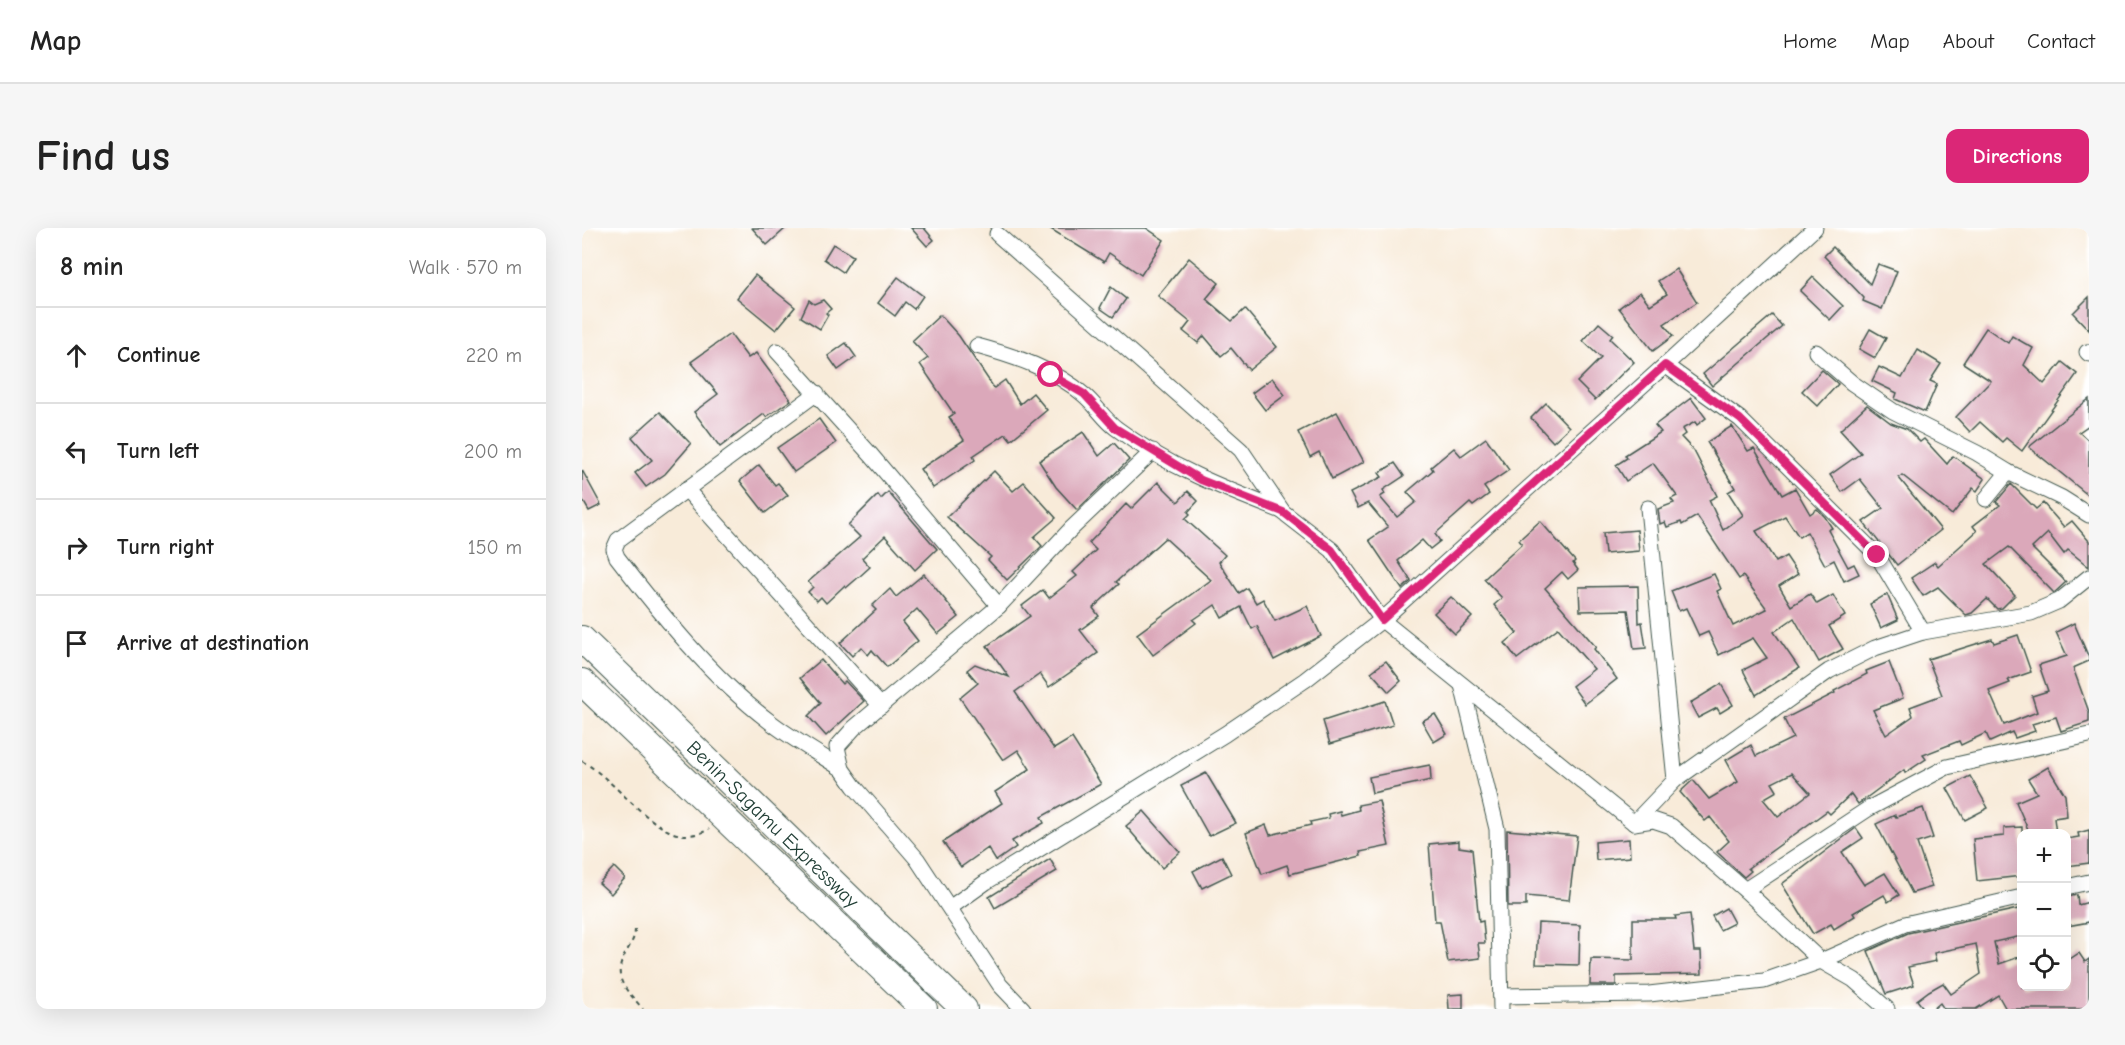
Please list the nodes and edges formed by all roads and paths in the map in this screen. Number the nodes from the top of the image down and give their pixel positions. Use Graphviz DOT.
graph roads {
  1 [pos="1815,228"];
  2 [pos="997,234"];
  3 [pos="978,346"];
  4 [pos="777,351"];
  5 [pos="1816,352"];
  6 [pos="1665,365"];
  7 [pos="817,393"];
  8 [pos="1153,451"];
  9 [pos="2008,472"];
  10 [pos="686,489"];
  11 [pos="1986,499"];
  12 [pos="1648,508"];
  13 [pos="1283,512"];
  14 [pos="2089,515"];
  15 [pos="2089,577"];
  16 [pos="999,606"];
  17 [pos="1382,620"];
  18 [pos="1923,632"];
  19 [pos="582,639"];
  20 [pos="582,682"];
  21 [pos="1462,685"];
  22 [pos="881,706"];
  23 [pos="2089,735"];
  24 [pos="582,761"];
  25 [pos="842,769"];
  26 [pos="1675,780"];
  27 [pos="727,818"];
  28 [pos="1634,823"];
  29 [pos="2089,882"];
  30 [pos="2071,886"];
  31 [pos="1745,890"];
  32 [pos="2017,898"];
  33 [pos="951,907"];
  34 [pos="635,929"];
  35 [pos="1821,961"];
  36 [pos="1501,1003"];
  37 [pos="643,1009"];
  38 [pos="924,1009"];
  39 [pos="964,1009"];
  40 [pos="1023,1009"];
  41 [pos="1887,1009"];
  1 -- 6 [label="street"];
  2 -- 13 [label="street"];
  3 -- 8 [label="street"];
  4 -- 7 [label="street"];
  5 -- 9 [label="street"];
  6 -- 17 [label="street"];
  6 -- 18 [label="street"];
  7 -- 10 [label="street"];
  7 -- 16 [label="street"];
  8 -- 13 [label="street"];
  8 -- 16 [label="street"];
  9 -- 11 [label="street"];
  9 -- 14 [label="street"];
  10 -- 22 [label="street"];
  10 -- 25 [label="street"];
  12 -- 26 [label="street"];
  13 -- 17 [label="street"];
  15 -- 18 [label="street"];
  16 -- 22 [label="street"];
  17 -- 21 [label="street"];
  17 -- 33 [label="street"];
  18 -- 26 [label="street"];
  19 -- 39 [label="highway, Benin-Sagamu Expressway"];
  20 -- 27 [label="highway, Benin-Sagamu Expressway"];
  21 -- 28 [label="street"];
  21 -- 36 [label="street"];
  22 -- 25 [label="street"];
  23 -- 31 [label="street"];
  24 -- 27 [label="path"];
  25 -- 33 [label="street"];
  26 -- 28 [label="street"];
  27 -- 38 [label="highway, Benin-Sagamu Expressway"];
  28 -- 31 [label="street"];
  29 -- 30 [label="street"];
  31 -- 35 [label="street"];
  32 -- 35 [label="street"];
  33 -- 40 [label="street"];
  34 -- 37 [label="path"];
  35 -- 36 [label="street"];
  35 -- 41 [label="street"];
}
